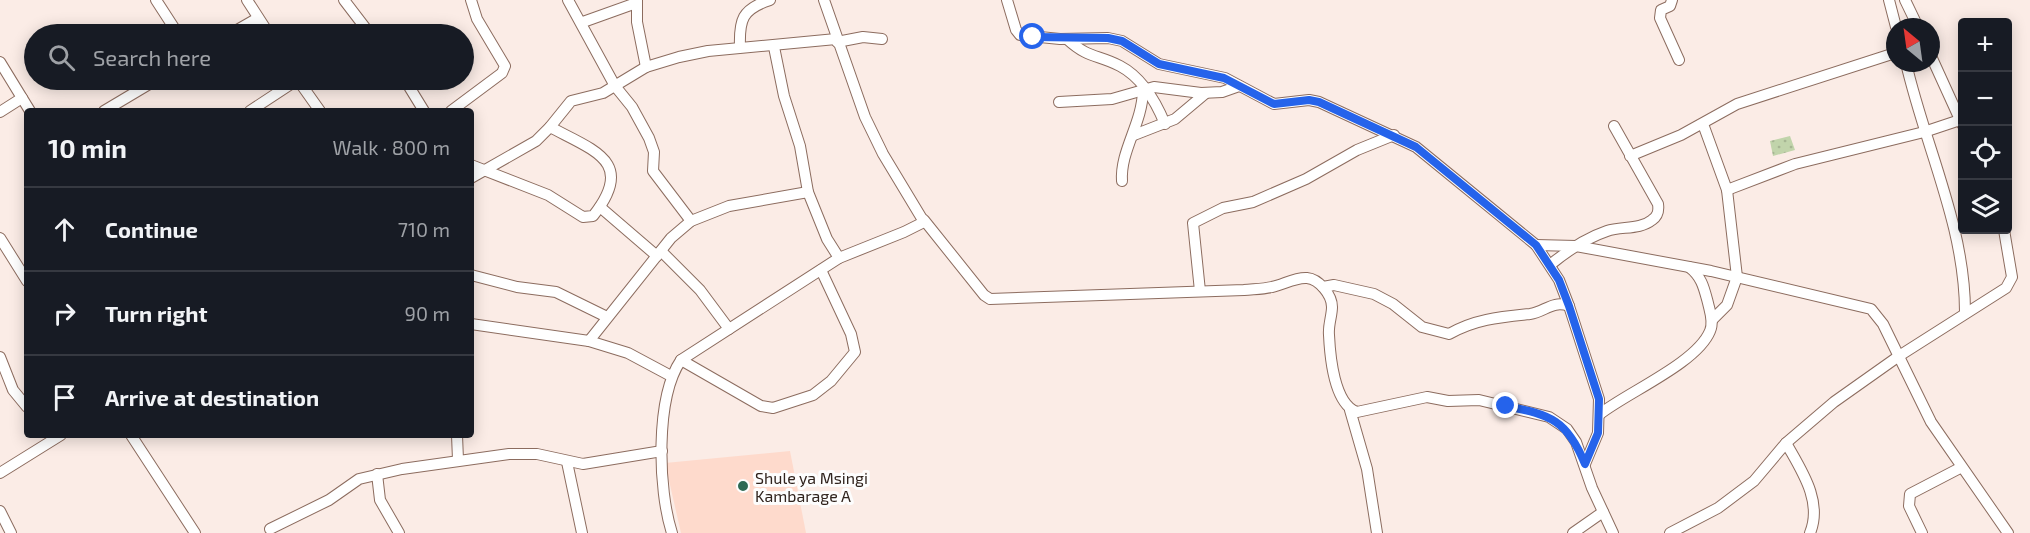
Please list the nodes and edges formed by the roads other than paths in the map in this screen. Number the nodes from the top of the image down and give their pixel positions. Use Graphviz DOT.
graph roads {
  1 [pos="156,0"];
  2 [pos="247,0"];
  3 [pos="344,0"];
  4 [pos="471,0"];
  5 [pos="568,0"];
  6 [pos="770,0"];
  7 [pos="824,0"];
  8 [pos="1007,0"];
  9 [pos="1672,0"];
  10 [pos="1889,0"];
  11 [pos="1905,0"];
  12 [pos="636,1"];
  13 [pos="258,18"];
  14 [pos="1894,18"];
  15 [pos="1914,18"];
  16 [pos="583,22"];
  17 [pos="172,24"];
  18 [pos="248,24"];
  19 [pos="262,24"];
  20 [pos="362,24"];
  21 [pos="882,39"];
  22 [pos="1067,39"];
  23 [pos="837,41"];
  24 [pos="740,47"];
  25 [pos="774,47"];
  26 [pos="1886,56"];
  27 [pos="1679,60"];
  28 [pos="0,62"];
  29 [pos="646,67"];
  30 [pos="1907,72"];
  31 [pos="1938,72"];
  32 [pos="615,86"];
  33 [pos="1239,86"];
  34 [pos="139,90"];
  35 [pos="283,90"];
  36 [pos="305,90"];
  37 [pos="411,90"];
  38 [pos="1144,90"];
  39 [pos="1206,93"];
  40 [pos="22,98"];
  41 [pos="1059,102"];
  42 [pos="28,108"];
  43 [pos="109,108"];
  44 [pos="255,108"];
  45 [pos="318,108"];
  46 [pos="422,108"];
  47 [pos="455,108"];
  48 [pos="0,112"];
  49 [pos="1958,115"];
  50 [pos="1958,123"];
  51 [pos="1165,124"];
  52 [pos="1703,124"];
  53 [pos="1614,126"];
  54 [pos="550,127"];
  55 [pos="1924,132"];
  56 [pos="1134,135"];
  57 [pos="1394,135"];
  58 [pos="1630,156"];
  59 [pos="476,168"];
  60 [pos="1122,181"];
  61 [pos="1727,190"];
  62 [pos="808,192"];
  63 [pos="600,207"];
  64 [pos="924,220"];
  65 [pos="691,221"];
  66 [pos="2005,234"];
  67 [pos="0,238"];
  68 [pos="1536,245"];
  69 [pos="1576,246"];
  70 [pos="659,254"];
  71 [pos="839,258"];
  72 [pos="1550,265"];
  73 [pos="1689,267"];
  74 [pos="821,270"];
  75 [pos="24,276"];
  76 [pos="474,276"];
  77 [pos="1737,277"];
  78 [pos="1323,287"];
  79 [pos="1200,291"];
  80 [pos="1569,306"];
  81 [pos="1965,312"];
  82 [pos="607,316"];
  83 [pos="1712,320"];
  84 [pos="474,324"];
  85 [pos="729,329"];
  86 [pos="589,341"];
  87 [pos="1899,356"];
  88 [pos="0,357"];
  89 [pos="681,360"];
  90 [pos="671,376"];
  91 [pos="24,403"];
  92 [pos="1350,410"];
  93 [pos="1600,414"];
  94 [pos="133,438"];
  95 [pos="457,438"];
  96 [pos="45,439"];
  97 [pos="1786,443"];
  98 [pos="662,452"];
  99 [pos="458,460"];
  100 [pos="567,462"];
  101 [pos="1585,464"];
  102 [pos="1960,468"];
  103 [pos="0,473"];
  104 [pos="377,474"];
  105 [pos="0,511"];
  106 [pos="1603,512"];
  107 [pos="270,532"];
  108 [pos="11,533"];
  109 [pos="195,533"];
  110 [pos="399,533"];
  111 [pos="582,533"];
  112 [pos="672,533"];
  113 [pos="1377,533"];
  114 [pos="1573,533"];
  115 [pos="1613,533"];
  116 [pos="1670,533"];
  117 [pos="1810,533"];
  118 [pos="1922,533"];
  119 [pos="2008,533"];
  1 -- 17 [label="street"];
  2 -- 13 [label="street"];
  3 -- 20 [label="street"];
  4 -- 47 [label="street"];
  5 -- 16 [label="street"];
  6 -- 24 [label="street"];
  7 -- 23 [label="street"];
  8 -- 22 [label="street"];
  9 -- 27 [label="street"];
  10 -- 14 [label="street"];
  11 -- 15 [label="street"];
  12 -- 16 [label="street"];
  12 -- 29 [label="street"];
  13 -- 18 [label="street"];
  13 -- 19 [label="street"];
  16 -- 32 [label="street"];
  21 -- 23 [label="street"];
  22 -- 33 [label="street"];
  22 -- 38 [label="street"];
  23 -- 25 [label="street"];
  23 -- 64 [label="street"];
  24 -- 25 [label="street"];
  24 -- 29 [label="street"];
  25 -- 62 [label="street"];
  26 -- 52 [label="street"];
  28 -- 40 [label="street"];
  29 -- 32 [label="street"];
  30 -- 55 [label="street"];
  31 -- 49 [label="street"];
  32 -- 54 [label="street"];
  32 -- 65 [label="street"];
  33 -- 39 [label="street"];
  33 -- 57 [label="street"];
  34 -- 43 [label="street"];
  35 -- 44 [label="street"];
  36 -- 45 [label="street"];
  37 -- 46 [label="street"];
  38 -- 39 [label="street"];
  38 -- 41 [label="street"];
  38 -- 51 [label="street"];
  38 -- 56 [label="street"];
  39 -- 51 [label="street"];
  40 -- 42 [label="street"];
  40 -- 48 [label="street"];
  50 -- 55 [label="street"];
  51 -- 56 [label="street"];
  52 -- 58 [label="street"];
  52 -- 61 [label="street"];
  53 -- 58 [label="street"];
  54 -- 59 [label="street"];
  54 -- 63 [label="street"];
  55 -- 61 [label="street"];
  55 -- 81 [label="street"];
  56 -- 60 [label="street"];
  57 -- 68 [label="street"];
  57 -- 79 [label="street"];
  58 -- 69 [label="street"];
  59 -- 63 [label="street"];
  61 -- 77 [label="street"];
  62 -- 65 [label="street"];
  62 -- 71 [label="street"];
  63 -- 70 [label="street"];
  64 -- 71 [label="street"];
  64 -- 79 [label="street"];
  65 -- 70 [label="street"];
  66 -- 81 [label="street"];
  67 -- 75 [label="street"];
  68 -- 69 [label="street"];
  68 -- 72 [label="street"];
  69 -- 72 [label="street"];
  69 -- 73 [label="street"];
  70 -- 82 [label="street"];
  70 -- 85 [label="street"];
  71 -- 74 [label="street"];
  72 -- 80 [label="street"];
  73 -- 77 [label="street"];
  73 -- 83 [label="street"];
  74 -- 85 [label="street"];
  74 -- 89 [label="street"];
  76 -- 82 [label="street"];
  77 -- 83 [label="street"];
  77 -- 87 [label="street"];
  78 -- 79 [label="street"];
  78 -- 80 [label="street"];
  78 -- 92 [label="street"];
  80 -- 93 [label="street"];
  81 -- 87 [label="street"];
  82 -- 86 [label="street"];
  83 -- 93 [label="street"];
  84 -- 86 [label="street"];
  85 -- 89 [label="street"];
  86 -- 90 [label="street"];
  87 -- 97 [label="street"];
  87 -- 102 [label="street"];
  88 -- 91 [label="street"];
  89 -- 90 [label="street"];
  90 -- 98 [label="street"];
  92 -- 101 [label="street"];
  92 -- 113 [label="street"];
  93 -- 101 [label="street"];
  94 -- 109 [label="street"];
  95 -- 99 [label="street"];
  96 -- 103 [label="street"];
  97 -- 116 [label="street"];
  97 -- 117 [label="street"];
  98 -- 100 [label="street"];
  98 -- 112 [label="street"];
  99 -- 100 [label="street"];
  99 -- 104 [label="street"];
  100 -- 111 [label="street"];
  101 -- 106 [label="street"];
  102 -- 118 [label="street"];
  102 -- 119 [label="street"];
  104 -- 107 [label="street"];
  104 -- 110 [label="street"];
  105 -- 108 [label="street"];
  106 -- 114 [label="street"];
  106 -- 115 [label="street"];
}
